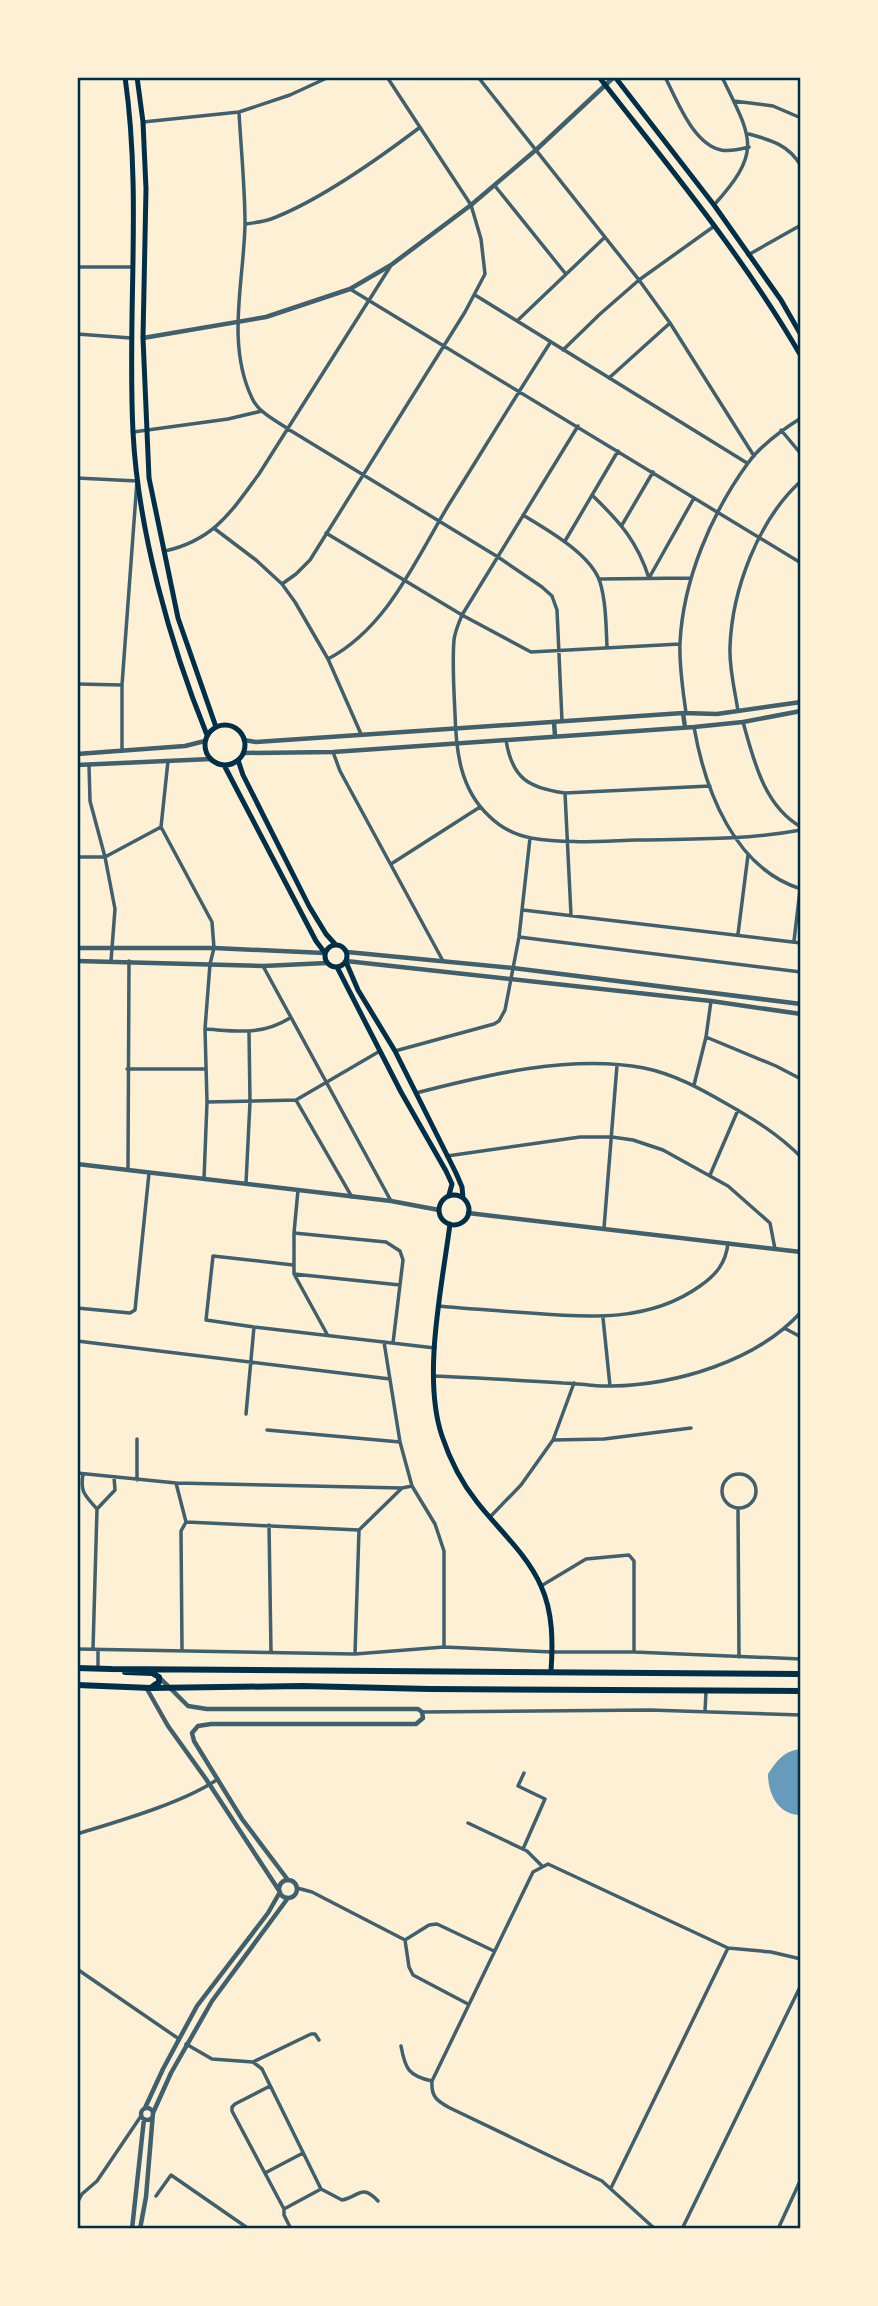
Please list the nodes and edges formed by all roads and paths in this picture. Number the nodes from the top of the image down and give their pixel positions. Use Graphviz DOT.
graph roads {
  1 [pos="125,77"];
  2 [pos="137,77"];
  3 [pos="329,77"];
  4 [pos="387,77"];
  5 [pos="478,77"];
  6 [pos="599,77"];
  7 [pos="615,77"];
  8 [pos="665,77"];
  9 [pos="722,77"];
  10 [pos="605,85"];
  11 [pos="734,101"];
  12 [pos="239,112"];
  13 [pos="801,118"];
  14 [pos="143,122"];
  15 [pos="420,127"];
  16 [pos="748,134"];
  17 [pos="749,147"];
  18 [pos="537,149"];
  19 [pos="801,166"];
  20 [pos="495,186"];
  21 [pos="471,205"];
  22 [pos="714,205"];
  23 [pos="245,224"];
  24 [pos="801,225"];
  25 [pos="713,227"];
  26 [pos="605,237"];
  27 [pos="748,255"];
  28 [pos="391,265"];
  29 [pos="77,267"];
  30 [pos="132,267"];
  31 [pos="146,268"];
  32 [pos="565,273"];
  33 [pos="639,280"];
  34 [pos="350,289"];
  35 [pos="475,295"];
  36 [pos="369,299"];
  37 [pos="517,321"];
  38 [pos="238,323"];
  39 [pos="670,323"];
  40 [pos="77,334"];
  41 [pos="801,335"];
  42 [pos="131,338"];
  43 [pos="143,338"];
  44 [pos="550,343"];
  45 [pos="444,345"];
  46 [pos="563,350"];
  47 [pos="801,356"];
  48 [pos="609,378"];
  49 [pos="519,391"];
  50 [pos="262,411"];
  51 [pos="801,418"];
  52 [pos="578,426"];
  53 [pos="146,429"];
  54 [pos="288,429"];
  55 [pos="781,430"];
  56 [pos="133,432"];
  57 [pos="618,451"];
  58 [pos="801,454"];
  59 [pos="754,456"];
  60 [pos="748,463"];
  61 [pos="653,472"];
  62 [pos="361,475"];
  63 [pos="77,478"];
  64 [pos="149,478"];
  65 [pos="137,481"];
  66 [pos="801,481"];
  67 [pos="592,495"];
  68 [pos="695,497"];
  69 [pos="719,513"];
  70 [pos="523,515"];
  71 [pos="439,522"];
  72 [pos="622,526"];
  73 [pos="215,529"];
  74 [pos="326,533"];
  75 [pos="760,539"];
  76 [pos="565,541"];
  77 [pos="163,551"];
  78 [pos="498,557"];
  79 [pos="801,563"];
  80 [pos="649,578"];
  81 [pos="690,578"];
  82 [pos="600,579"];
  83 [pos="406,581"];
  84 [pos="282,584"];
  85 [pos="462,615"];
  86 [pos="680,644"];
  87 [pos="607,648"];
  88 [pos="559,649"];
  89 [pos="328,659"];
  90 [pos="77,684"];
  91 [pos="122,685"];
  92 [pos="801,702"];
  93 [pos="738,711"];
  94 [pos="801,711"];
  95 [pos="685,713"];
  96 [pos="554,722"];
  97 [pos="562,722"];
  98 [pos="743,722"];
  99 [pos="216,727"];
  100 [pos="685,727"];
  101 [pos="694,727"];
  102 [pos="456,729"];
  103 [pos="362,735"];
  104 [pos="555,736"];
  105 [pos="206,738"];
  106 [pos="244,740"];
  107 [pos="506,740"];
  108 [pos="455,743"];
  109 [pos="122,751"];
  110 [pos="133,751"];
  111 [pos="333,752"];
  112 [pos="243,753"];
  113 [pos="77,754"];
  114 [pos="211,760"];
  115 [pos="237,760"];
  116 [pos="168,761"];
  117 [pos="135,762"];
  118 [pos="77,765"];
  119 [pos="89,765"];
  120 [pos="224,765"];
  121 [pos="710,786"];
  122 [pos="565,793"];
  123 [pos="480,807"];
  124 [pos="161,827"];
  125 [pos="801,829"];
  126 [pos="530,838"];
  127 [pos="737,838"];
  128 [pos="567,841"];
  129 [pos="748,853"];
  130 [pos="77,857"];
  131 [pos="105,857"];
  132 [pos="391,864"];
  133 [pos="801,888"];
  134 [pos="523,910"];
  135 [pos="571,915"];
  136 [pos="738,935"];
  137 [pos="520,937"];
  138 [pos="794,942"];
  139 [pos="801,943"];
  140 [pos="335,944"];
  141 [pos="112,947"];
  142 [pos="77,948"];
  143 [pos="214,948"];
  144 [pos="347,952"];
  145 [pos="325,953"];
  146 [pos="77,961"];
  147 [pos="111,961"];
  148 [pos="129,961"];
  149 [pos="346,961"];
  150 [pos="443,961"];
  151 [pos="327,963"];
  152 [pos="210,964"];
  153 [pos="263,966"];
  154 [pos="337,967"];
  155 [pos="513,968"];
  156 [pos="801,972"];
  157 [pos="511,980"];
  158 [pos="711,1001"];
  159 [pos="801,1004"];
  160 [pos="801,1014"];
  161 [pos="290,1018"];
  162 [pos="205,1029"];
  163 [pos="249,1032"];
  164 [pos="706,1037"];
  165 [pos="380,1051"];
  166 [pos="395,1051"];
  167 [pos="617,1065"];
  168 [pos="127,1069"];
  169 [pos="205,1069"];
  170 [pos="801,1079"];
  171 [pos="327,1081"];
  172 [pos="694,1086"];
  173 [pos="416,1093"];
  174 [pos="296,1100"];
  175 [pos="207,1102"];
  176 [pos="250,1102"];
  177 [pos="738,1110"];
  178 [pos="612,1137"];
  179 [pos="446,1156"];
  180 [pos="801,1157"];
  181 [pos="78,1164"];
  182 [pos="128,1170"];
  183 [pos="149,1173"];
  184 [pos="710,1175"];
  185 [pos="77,1177"];
  186 [pos="204,1179"];
  187 [pos="246,1184"];
  188 [pos="298,1191"];
  189 [pos="449,1195"];
  190 [pos="352,1197"];
  191 [pos="463,1198"];
  192 [pos="391,1201"];
  193 [pos="439,1210"];
  194 [pos="468,1213"];
  195 [pos="450,1224"];
  196 [pos="604,1228"];
  197 [pos="294,1233"];
  198 [pos="728,1243"];
  199 [pos="775,1249"];
  200 [pos="801,1252"];
  201 [pos="293,1265"];
  202 [pos="294,1274"];
  203 [pos="400,1285"];
  204 [pos="439,1306"];
  205 [pos="77,1308"];
  206 [pos="801,1312"];
  207 [pos="603,1318"];
  208 [pos="254,1327"];
  209 [pos="786,1329"];
  210 [pos="328,1334"];
  211 [pos="801,1337"];
  212 [pos="77,1341"];
  213 [pos="384,1342"];
  214 [pos="393,1343"];
  215 [pos="435,1348"];
  216 [pos="251,1362"];
  217 [pos="435,1376"];
  218 [pos="390,1379"];
  219 [pos="574,1383"];
  220 [pos="610,1387"];
  221 [pos="246,1414"];
  222 [pos="691,1428"];
  223 [pos="267,1430"];
  224 [pos="136,1439"];
  225 [pos="553,1440"];
  226 [pos="400,1442"];
  227 [pos="77,1473"];
  228 [pos="83,1474"];
  229 [pos="114,1477"];
  230 [pos="137,1480"];
  231 [pos="176,1483"];
  232 [pos="412,1486"];
  233 [pos="402,1488"];
  234 [pos="97,1508"];
  235 [pos="738,1508"];
  236 [pos="490,1517"];
  237 [pos="186,1522"];
  238 [pos="268,1525"];
  239 [pos="359,1530"];
  240 [pos="541,1586"];
  241 [pos="444,1647"];
  242 [pos="77,1649"];
  243 [pos="96,1649"];
  244 [pos="182,1650"];
  245 [pos="271,1652"];
  246 [pos="552,1652"];
  247 [pos="634,1652"];
  248 [pos="355,1654"];
  249 [pos="739,1657"];
  250 [pos="801,1659"];
  251 [pos="77,1668"];
  252 [pos="98,1669"];
  253 [pos="107,1669"];
  254 [pos="551,1671"];
  255 [pos="801,1674"];
  256 [pos="159,1677"];
  257 [pos="77,1685"];
  258 [pos="149,1688"];
  259 [pos="170,1688"];
  260 [pos="706,1691"];
  261 [pos="801,1691"];
  262 [pos="422,1712"];
  263 [pos="705,1712"];
  264 [pos="801,1715"];
  265 [pos="524,1773"];
  266 [pos="219,1779"];
  267 [pos="210,1785"];
  268 [pos="468,1823"];
  269 [pos="77,1834"];
  270 [pos="523,1849"];
  271 [pos="265,1853"];
  272 [pos="257,1859"];
  273 [pos="542,1866"];
  274 [pos="288,1880"];
  275 [pos="297,1888"];
  276 [pos="280,1892"];
  277 [pos="288,1898"];
  278 [pos="405,1940"];
  279 [pos="728,1948"];
  280 [pos="494,1951"];
  281 [pos="801,1959"];
  282 [pos="77,1969"];
  283 [pos="801,1985"];
  284 [pos="468,2004"];
  285 [pos="179,2039"];
  286 [pos="319,2040"];
  287 [pos="186,2044"];
  288 [pos="401,2046"];
  289 [pos="253,2062"];
  290 [pos="432,2081"];
  291 [pos="270,2086"];
  292 [pos="145,2108"];
  293 [pos="153,2114"];
  294 [pos="143,2118"];
  295 [pos="303,2153"];
  296 [pos="265,2173"];
  297 [pos="801,2179"];
  298 [pos="611,2188"];
  299 [pos="321,2189"];
  300 [pos="77,2190"];
  301 [pos="82,2194"];
  302 [pos="156,2196"];
  303 [pos="377,2201"];
  304 [pos="77,2203"];
  305 [pos="284,2210"];
  306 [pos="133,2227"];
  307 [pos="140,2229"];
  308 [pos="249,2229"];
  309 [pos="291,2229"];
  310 [pos="655,2229"];
  311 [pos="682,2229"];
  312 [pos="778,2229"];
  1 -- 30 [label="main road"];
  2 -- 14 [label="main road"];
  3 -- 12 [label="street"];
  4 -- 15 [label="street"];
  5 -- 18 [label="street"];
  6 -- 10 [label="main road"];
  7 -- 10 [label="street"];
  7 -- 22 [label="main road"];
  8 -- 17 [label="street"];
  9 -- 11 [label="street"];
  10 -- 18 [label="street"];
  10 -- 25 [label="main road"];
  11 -- 13 [label="street"];
  11 -- 16 [label="street"];
  12 -- 14 [label="street"];
  12 -- 23 [label="street"];
  14 -- 31 [label="main road"];
  15 -- 21 [label="street"];
  15 -- 23 [label="street"];
  16 -- 17 [label="street"];
  16 -- 19 [label="street"];
  17 -- 22 [label="street"];
  18 -- 20 [label="street"];
  18 -- 26 [label="street"];
  20 -- 21 [label="street"];
  20 -- 32 [label="street"];
  21 -- 28 [label="street"];
  21 -- 35 [label="street"];
  22 -- 27 [label="main road"];
  23 -- 38 [label="street"];
  24 -- 27 [label="street"];
  25 -- 33 [label="street"];
  25 -- 47 [label="main road"];
  26 -- 32 [label="street"];
  26 -- 33 [label="street"];
  27 -- 41 [label="main road"];
  28 -- 34 [label="street"];
  28 -- 36 [label="street"];
  29 -- 30 [label="street"];
  30 -- 31 [label="main road"];
  30 -- 42 [label="main road"];
  31 -- 43 [label="main road"];
  32 -- 37 [label="street"];
  33 -- 39 [label="street"];
  33 -- 46 [label="street"];
  34 -- 36 [label="street"];
  34 -- 38 [label="street"];
  35 -- 37 [label="street"];
  35 -- 45 [label="street"];
  36 -- 45 [label="street"];
  36 -- 54 [label="street"];
  37 -- 44 [label="street"];
  38 -- 43 [label="street"];
  38 -- 50 [label="street"];
  39 -- 48 [label="street"];
  39 -- 59 [label="street"];
  40 -- 42 [label="street"];
  42 -- 56 [label="main road"];
  43 -- 53 [label="main road"];
  44 -- 46 [label="street"];
  44 -- 49 [label="street"];
  45 -- 49 [label="street"];
  45 -- 62 [label="street"];
  46 -- 48 [label="street"];
  48 -- 60 [label="street"];
  49 -- 52 [label="street"];
  49 -- 71 [label="street"];
  50 -- 53 [label="street"];
  50 -- 54 [label="street"];
  51 -- 55 [label="street"];
  52 -- 57 [label="street"];
  52 -- 70 [label="street"];
  53 -- 56 [label="street"];
  53 -- 64 [label="main road"];
  54 -- 62 [label="street"];
  54 -- 73 [label="street"];
  55 -- 58 [label="street"];
  55 -- 59 [label="street"];
  56 -- 65 [label="main road"];
  57 -- 61 [label="street"];
  57 -- 67 [label="street"];
  59 -- 60 [label="street"];
  60 -- 69 [label="street"];
  61 -- 68 [label="street"];
  61 -- 72 [label="street"];
  62 -- 71 [label="street"];
  62 -- 74 [label="street"];
  63 -- 65 [label="street"];
  64 -- 65 [label="main road"];
  64 -- 77 [label="main road"];
  65 -- 91 [label="street"];
  65 -- 105 [label="main road"];
  66 -- 75 [label="street"];
  67 -- 72 [label="street"];
  67 -- 76 [label="street"];
  68 -- 69 [label="street"];
  68 -- 80 [label="street"];
  69 -- 75 [label="street"];
  69 -- 81 [label="street"];
  70 -- 76 [label="street"];
  70 -- 78 [label="street"];
  71 -- 78 [label="street"];
  71 -- 83 [label="street"];
  72 -- 80 [label="street"];
  73 -- 77 [label="street"];
  73 -- 84 [label="street"];
  74 -- 83 [label="street"];
  74 -- 84 [label="street"];
  75 -- 79 [label="street"];
  75 -- 93 [label="street"];
  76 -- 82 [label="street"];
  77 -- 99 [label="main road"];
  78 -- 85 [label="street"];
  78 -- 88 [label="street"];
  80 -- 81 [label="street"];
  80 -- 82 [label="street"];
  81 -- 86 [label="street"];
  82 -- 87 [label="street"];
  83 -- 85 [label="street"];
  83 -- 89 [label="street"];
  84 -- 89 [label="street"];
  85 -- 88 [label="street"];
  85 -- 102 [label="street"];
  86 -- 87 [label="street"];
  86 -- 95 [label="street"];
  87 -- 88 [label="street"];
  88 -- 97 [label="street"];
  89 -- 103 [label="street"];
  90 -- 91 [label="street"];
  91 -- 109 [label="street"];
  92 -- 93 [label="street"];
  93 -- 95 [label="street"];
  94 -- 98 [label="street"];
  95 -- 97 [label="street"];
  95 -- 100 [label="street"];
  96 -- 97 [label="street"];
  96 -- 102 [label="street"];
  96 -- 104 [label="street"];
  98 -- 101 [label="street"];
  98 -- 125 [label="street"];
  99 -- 105 [label="main road"];
  99 -- 106 [label="main road"];
  100 -- 101 [label="street"];
  100 -- 104 [label="street"];
  101 -- 121 [label="street"];
  102 -- 103 [label="street"];
  102 -- 108 [label="street"];
  103 -- 106 [label="street"];
  104 -- 107 [label="street"];
  105 -- 110 [label="street"];
  105 -- 114 [label="main road"];
  106 -- 112 [label="main road"];
  107 -- 108 [label="street"];
  107 -- 122 [label="street"];
  108 -- 111 [label="street"];
  108 -- 123 [label="street"];
  109 -- 110 [label="street"];
  109 -- 113 [label="street"];
  110 -- 117 [label="street"];
  111 -- 112 [label="street"];
  111 -- 132 [label="street"];
  112 -- 115 [label="main road"];
  114 -- 116 [label="street"];
  114 -- 120 [label="main road"];
  115 -- 120 [label="main road"];
  115 -- 140 [label="main road"];
  116 -- 117 [label="street"];
  116 -- 124 [label="street"];
  117 -- 119 [label="street"];
  118 -- 119 [label="street"];
  119 -- 131 [label="street"];
  120 -- 145 [label="main road"];
  121 -- 122 [label="street"];
  121 -- 127 [label="street"];
  122 -- 128 [label="street"];
  123 -- 126 [label="street"];
  123 -- 132 [label="street"];
  124 -- 131 [label="street"];
  124 -- 143 [label="street"];
  125 -- 127 [label="street"];
  126 -- 128 [label="street"];
  126 -- 134 [label="street"];
  127 -- 128 [label="street"];
  127 -- 129 [label="street"];
  128 -- 135 [label="street"];
  129 -- 133 [label="street"];
  129 -- 136 [label="street"];
  130 -- 131 [label="street"];
  131 -- 141 [label="street"];
  132 -- 150 [label="street"];
  133 -- 138 [label="street"];
  134 -- 135 [label="street"];
  134 -- 137 [label="street"];
  135 -- 136 [label="street"];
  136 -- 138 [label="street"];
  137 -- 155 [label="street"];
  137 -- 156 [label="street"];
  138 -- 139 [label="street"];
  140 -- 144 [label="main road"];
  140 -- 145 [label="main road"];
  141 -- 142 [label="street"];
  141 -- 143 [label="street"];
  141 -- 147 [label="street"];
  143 -- 145 [label="street"];
  143 -- 152 [label="street"];
  144 -- 149 [label="main road"];
  144 -- 150 [label="street"];
  145 -- 151 [label="main road"];
  146 -- 147 [label="street"];
  147 -- 148 [label="street"];
  148 -- 152 [label="street"];
  148 -- 168 [label="street"];
  149 -- 154 [label="main road"];
  149 -- 157 [label="street"];
  149 -- 166 [label="main road"];
  150 -- 155 [label="street"];
  151 -- 153 [label="street"];
  151 -- 154 [label="main road"];
  152 -- 153 [label="street"];
  152 -- 162 [label="street"];
  153 -- 161 [label="street"];
  154 -- 165 [label="main road"];
  155 -- 157 [label="street"];
  155 -- 159 [label="street"];
  157 -- 158 [label="street"];
  157 -- 166 [label="street"];
  158 -- 160 [label="street"];
  158 -- 164 [label="street"];
  161 -- 163 [label="street"];
  161 -- 171 [label="street"];
  162 -- 163 [label="street"];
  162 -- 169 [label="street"];
  163 -- 176 [label="street"];
  164 -- 170 [label="street"];
  164 -- 172 [label="street"];
  165 -- 171 [label="street"];
  165 -- 189 [label="main road"];
  166 -- 173 [label="main road"];
  167 -- 172 [label="street"];
  167 -- 173 [label="street"];
  167 -- 178 [label="street"];
  168 -- 169 [label="street"];
  168 -- 182 [label="street"];
  169 -- 175 [label="street"];
  171 -- 174 [label="street"];
  171 -- 192 [label="street"];
  172 -- 177 [label="street"];
  173 -- 179 [label="main road"];
  174 -- 176 [label="street"];
  174 -- 190 [label="street"];
  175 -- 176 [label="street"];
  175 -- 186 [label="street"];
  176 -- 187 [label="street"];
  177 -- 180 [label="street"];
  177 -- 184 [label="street"];
  178 -- 179 [label="street"];
  178 -- 184 [label="street"];
  178 -- 196 [label="street"];
  179 -- 191 [label="main road"];
  181 -- 182 [label="street"];
  181 -- 185 [label="street"];
  182 -- 183 [label="street"];
  183 -- 186 [label="street"];
  183 -- 205 [label="street"];
  184 -- 199 [label="street"];
  186 -- 187 [label="street"];
  187 -- 188 [label="street"];
  188 -- 190 [label="street"];
  188 -- 197 [label="street"];
  189 -- 191 [label="main road"];
  189 -- 193 [label="main road"];
  190 -- 192 [label="street"];
  191 -- 194 [label="main road"];
  192 -- 193 [label="street"];
  193 -- 195 [label="main road"];
  194 -- 195 [label="main road"];
  194 -- 196 [label="street"];
  195 -- 204 [label="main road"];
  196 -- 198 [label="street"];
  197 -- 201 [label="street"];
  197 -- 203 [label="street"];
  198 -- 199 [label="street"];
  198 -- 207 [label="street"];
  199 -- 200 [label="street"];
  201 -- 202 [label="street"];
  201 -- 208 [label="street"];
  202 -- 203 [label="street"];
  202 -- 210 [label="street"];
  203 -- 214 [label="street"];
  204 -- 207 [label="street"];
  204 -- 215 [label="main road"];
  206 -- 209 [label="street"];
  207 -- 220 [label="street"];
  208 -- 210 [label="street"];
  208 -- 216 [label="street"];
  209 -- 211 [label="street"];
  209 -- 220 [label="street"];
  210 -- 213 [label="street"];
  212 -- 216 [label="street"];
  213 -- 214 [label="street"];
  213 -- 218 [label="street"];
  214 -- 215 [label="street"];
  215 -- 217 [label="main road"];
  216 -- 218 [label="street"];
  216 -- 221 [label="street"];
  217 -- 219 [label="street"];
  217 -- 236 [label="main road"];
  218 -- 226 [label="street"];
  219 -- 220 [label="street"];
  219 -- 225 [label="street"];
  222 -- 225 [label="street"];
  223 -- 226 [label="street"];
  224 -- 230 [label="street"];
  225 -- 236 [label="street"];
  226 -- 232 [label="street"];
  227 -- 228 [label="street"];
  228 -- 229 [label="street"];
  228 -- 234 [label="street"];
  229 -- 230 [label="street"];
  229 -- 234 [label="street"];
  230 -- 231 [label="street"];
  231 -- 233 [label="street"];
  231 -- 237 [label="street"];
  232 -- 233 [label="street"];
  232 -- 241 [label="street"];
  233 -- 239 [label="street"];
  234 -- 243 [label="street"];
  235 -- 235 [label="street"];
  235 -- 249 [label="street"];
  236 -- 240 [label="main road"];
  237 -- 238 [label="street"];
  237 -- 244 [label="street"];
  238 -- 239 [label="street"];
  238 -- 245 [label="street"];
  239 -- 248 [label="street"];
  240 -- 246 [label="main road"];
  240 -- 247 [label="street"];
  241 -- 246 [label="street"];
  241 -- 248 [label="street"];
  242 -- 243 [label="street"];
  243 -- 244 [label="street"];
  243 -- 252 [label="street"];
  244 -- 245 [label="street"];
  245 -- 248 [label="street"];
  246 -- 247 [label="street"];
  246 -- 254 [label="main road"];
  247 -- 249 [label="street"];
  249 -- 250 [label="street"];
  251 -- 252 [label="highway"];
  252 -- 253 [label="highway"];
  253 -- 254 [label="highway"];
  253 -- 256 [label="highway"];
  254 -- 255 [label="highway"];
  256 -- 258 [label="highway"];
  256 -- 259 [label="street"];
  257 -- 258 [label="highway"];
  258 -- 259 [label="highway"];
  258 -- 267 [label="street"];
  259 -- 260 [label="highway"];
  259 -- 262 [label="street"];
  260 -- 261 [label="highway"];
  260 -- 263 [label="street"];
  262 -- 263 [label="street"];
  262 -- 266 [label="street"];
  263 -- 264 [label="street"];
  265 -- 270 [label="street"];
  266 -- 267 [label="street"];
  266 -- 271 [label="street"];
  267 -- 269 [label="street"];
  267 -- 272 [label="street"];
  268 -- 270 [label="street"];
  270 -- 273 [label="street"];
  271 -- 272 [label="street"];
  271 -- 274 [label="street"];
  272 -- 276 [label="street"];
  273 -- 279 [label="street"];
  273 -- 280 [label="street"];
  274 -- 275 [label="street"];
  274 -- 276 [label="street"];
  275 -- 277 [label="street"];
  275 -- 278 [label="street"];
  276 -- 277 [label="street"];
  276 -- 285 [label="street"];
  277 -- 287 [label="street"];
  278 -- 280 [label="street"];
  278 -- 284 [label="street"];
  279 -- 281 [label="street"];
  279 -- 298 [label="street"];
  280 -- 284 [label="street"];
  282 -- 285 [label="street"];
  283 -- 311 [label="street"];
  284 -- 290 [label="street"];
  285 -- 292 [label="street"];
  286 -- 289 [label="street"];
  287 -- 289 [label="street"];
  287 -- 293 [label="street"];
  288 -- 290 [label="street"];
  289 -- 291 [label="street"];
  290 -- 298 [label="street"];
  291 -- 295 [label="street"];
  291 -- 296 [label="street"];
  292 -- 293 [label="street"];
  292 -- 294 [label="street"];
  293 -- 294 [label="street"];
  293 -- 307 [label="street"];
  294 -- 301 [label="street"];
  294 -- 306 [label="street"];
  295 -- 296 [label="street"];
  295 -- 299 [label="street"];
  296 -- 305 [label="street"];
  297 -- 312 [label="street"];
  298 -- 310 [label="street"];
  299 -- 303 [label="street"];
  299 -- 305 [label="street"];
  300 -- 301 [label="street"];
  301 -- 304 [label="street"];
  302 -- 308 [label="street"];
  305 -- 309 [label="street"];
  306 -- 307 [label="street"];
}
